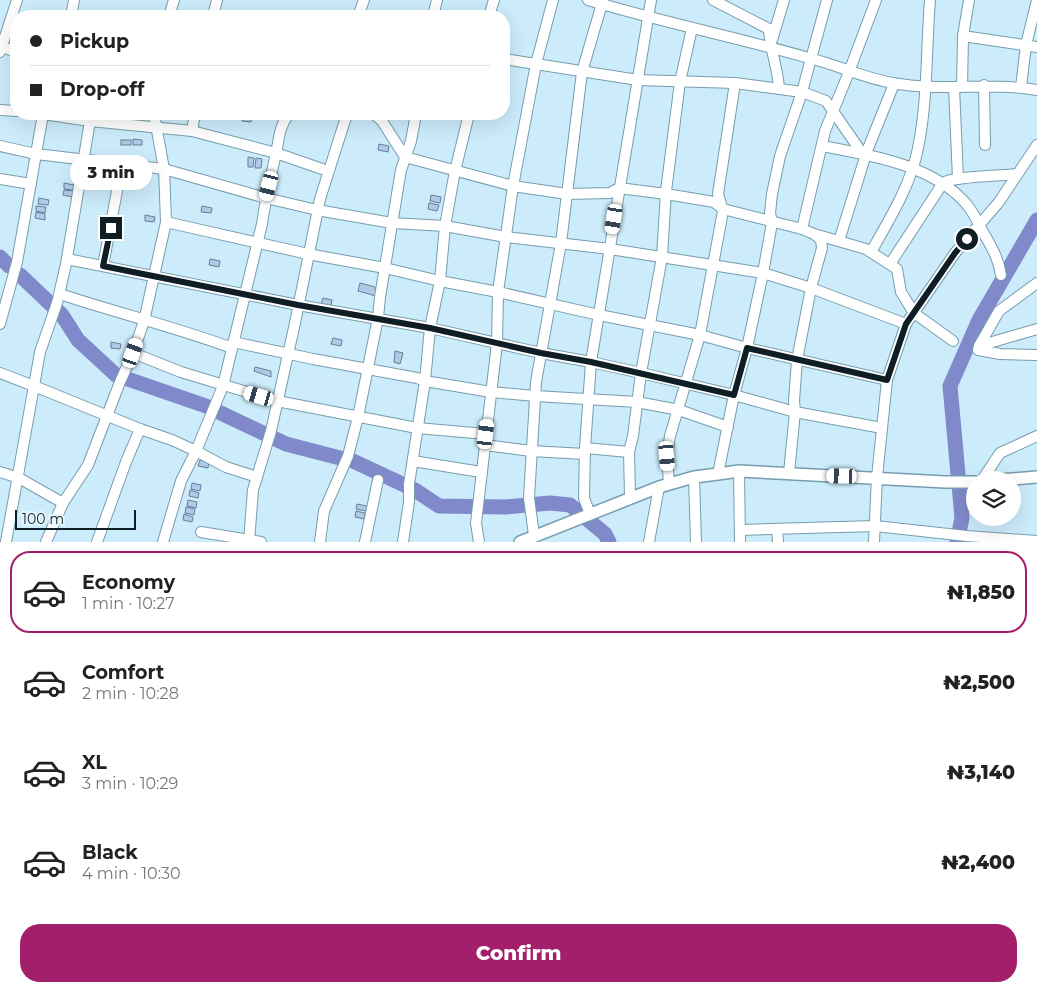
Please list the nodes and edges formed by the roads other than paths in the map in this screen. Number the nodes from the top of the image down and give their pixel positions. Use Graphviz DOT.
graph roads {
  1 [pos="553,0"];
  2 [pos="588,0"];
  3 [pos="651,0"];
  4 [pos="713,0"];
  5 [pos="784,0"];
  6 [pos="827,0"];
  7 [pos="876,0"];
  8 [pos="930,0"];
  9 [pos="969,0"];
  10 [pos="1033,0"];
  11 [pos="1036,0"];
  12 [pos="602,2"];
  13 [pos="732,4"];
  14 [pos="648,16"];
  15 [pos="10,21"];
  16 [pos="692,28"];
  17 [pos="963,36"];
  18 [pos="1026,45"];
  19 [pos="1037,47"];
  20 [pos="1,48"];
  21 [pos="770,48"];
  22 [pos="812,58"];
  23 [pos="510,60"];
  24 [pos="536,64"];
  25 [pos="582,72"];
  26 [pos="850,72"];
  27 [pos="638,80"];
  28 [pos="680,82"];
  29 [pos="735,84"];
  30 [pos="894,84"];
  31 [pos="984,85"];
  32 [pos="926,87"];
  33 [pos="958,87"];
  34 [pos="1021,87"];
  35 [pos="779,89"];
  36 [pos="1037,90"];
  37 [pos="802,92"];
  38 [pos="833,110"];
  39 [pos="41,120"];
  40 [pos="83,120"];
  41 [pos="155,120"];
  42 [pos="194,120"];
  43 [pos="286,120"];
  44 [pos="345,120"];
  45 [pos="381,120"];
  46 [pos="415,120"];
  47 [pos="468,120"];
  48 [pos="90,121"];
  49 [pos="157,128"];
  50 [pos="192,130"];
  51 [pos="984,145"];
  52 [pos="1037,145"];
  53 [pos="0,146"];
  54 [pos="822,146"];
  55 [pos="276,153"];
  56 [pos="36,154"];
  57 [pos="864,154"];
  58 [pos="405,157"];
  59 [pos="84,160"];
  60 [pos="122,164"];
  61 [pos="912,168"];
  62 [pos="164,170"];
  63 [pos="328,171"];
  64 [pos="456,171"];
  65 [pos="1017,174"];
  66 [pos="0,179"];
  67 [pos="958,179"];
  68 [pos="943,183"];
  69 [pos="31,184"];
  70 [pos="513,186"];
  71 [pos="619,188"];
  72 [pos="567,194"];
  73 [pos="666,194"];
  74 [pos="266,198"];
  75 [pos="723,209"];
  76 [pos="317,210"];
  77 [pos="166,222"];
  78 [pos="392,223"];
  79 [pos="772,223"];
  80 [pos="979,225"];
  81 [pos="445,226"];
  82 [pos="802,229"];
  83 [pos="814,234"];
  84 [pos="506,237"];
  85 [pos="258,242"];
  86 [pos="839,242"];
  87 [pos="560,244"];
  88 [pos="610,250"];
  89 [pos="871,252"];
  90 [pos="308,254"];
  91 [pos="662,257"];
  92 [pos="67,259"];
  93 [pos="890,264"];
  94 [pos="714,265"];
  95 [pos="103,266"];
  96 [pos="385,268"];
  97 [pos="763,273"];
  98 [pos="1001,275"];
  99 [pos="155,277"];
  100 [pos="440,281"];
  101 [pos="1037,283"];
  102 [pos="811,288"];
  103 [pos="498,292"];
  104 [pos="245,294"];
  105 [pos="57,302"];
  106 [pos="298,305"];
  107 [pos="550,305"];
  108 [pos="914,313"];
  109 [pos="599,315"];
  110 [pos="378,318"];
  111 [pos="144,321"];
  112 [pos="0,324"];
  113 [pos="906,324"];
  114 [pos="650,325"];
  115 [pos="430,328"];
  116 [pos="1037,330"];
  117 [pos="700,335"];
  118 [pos="953,340"];
  119 [pos="497,343"];
  120 [pos="233,345"];
  121 [pos="979,346"];
  122 [pos="747,348"];
  123 [pos="133,353"];
  124 [pos="541,353"];
  125 [pos="287,354"];
  126 [pos="1037,355"];
  127 [pos="798,360"];
  128 [pos="591,362"];
  129 [pos="368,370"];
  130 [pos="0,373"];
  131 [pos="641,373"];
  132 [pos="887,380"];
  133 [pos="425,381"];
  134 [pos="686,384"];
  135 [pos="34,386"];
  136 [pos="223,386"];
  137 [pos="491,392"];
  138 [pos="734,395"];
  139 [pos="535,396"];
  140 [pos="589,399"];
  141 [pos="277,401"];
  142 [pos="637,402"];
  143 [pos="679,410"];
  144 [pos="795,412"];
  145 [pos="106,416"];
  146 [pos="358,417"];
  147 [pos="728,427"];
  148 [pos="140,428"];
  149 [pos="417,428"];
  150 [pos="882,428"];
  151 [pos="486,434"];
  152 [pos="1037,436"];
  153 [pos="485,446"];
  154 [pos="196,451"];
  155 [pos="531,451"];
  156 [pos="585,451"];
  157 [pos="629,452"];
  158 [pos="413,461"];
  159 [pos="739,471"];
  160 [pos="985,471"];
  161 [pos="0,472"];
  162 [pos="481,472"];
  163 [pos="789,473"];
  164 [pos="718,474"];
  165 [pos="257,477"];
  166 [pos="694,477"];
  167 [pos="877,477"];
  168 [pos="1037,477"];
  169 [pos="19,478"];
  170 [pos="1021,478"];
  171 [pos="378,480"];
  172 [pos="966,481"];
  173 [pos="664,485"];
  174 [pos="630,497"];
  175 [pos="64,503"];
  176 [pos="587,515"];
  177 [pos="875,526"];
  178 [pos="777,529"];
  179 [pos="740,530"];
  180 [pos="201,532"];
  181 [pos="534,535"];
  182 [pos="1008,540"];
  183 [pos="249,541"];
  184 [pos="1037,541"];
  185 [pos="6,542"];
  186 [pos="46,542"];
  187 [pos="97,542"];
  188 [pos="163,542"];
  189 [pos="261,542"];
  190 [pos="320,542"];
  191 [pos="365,542"];
  192 [pos="403,542"];
  193 [pos="479,542"];
  194 [pos="520,542"];
  195 [pos="649,542"];
  196 [pos="696,542"];
  197 [pos="740,542"];
  198 [pos="778,542"];
  199 [pos="874,542"];
  1 -- 24 [label="street"];
  2 -- 12 [label="street"];
  3 -- 14 [label="street"];
  4 -- 13 [label="street"];
  5 -- 21 [label="street"];
  6 -- 22 [label="street"];
  7 -- 26 [label="street"];
  8 -- 32 [label="street"];
  9 -- 17 [label="street"];
  10 -- 11 [label="street"];
  11 -- 18 [label="street"];
  12 -- 14 [label="street"];
  12 -- 25 [label="street"];
  13 -- 21 [label="street"];
  14 -- 16 [label="street"];
  14 -- 27 [label="street"];
  15 -- 20 [label="street"];
  16 -- 21 [label="street"];
  16 -- 28 [label="street"];
  17 -- 18 [label="street"];
  17 -- 33 [label="street"];
  18 -- 19 [label="street"];
  18 -- 34 [label="street"];
  21 -- 22 [label="street"];
  21 -- 35 [label="street"];
  22 -- 26 [label="street"];
  22 -- 37 [label="street"];
  23 -- 24 [label="street"];
  24 -- 25 [label="street"];
  24 -- 70 [label="street"];
  25 -- 27 [label="street"];
  25 -- 72 [label="street"];
  26 -- 30 [label="street"];
  26 -- 38 [label="street"];
  27 -- 28 [label="street"];
  27 -- 71 [label="street"];
  28 -- 29 [label="street"];
  28 -- 73 [label="street"];
  29 -- 35 [label="street"];
  29 -- 75 [label="street"];
  30 -- 32 [label="street"];
  30 -- 57 [label="street"];
  31 -- 33 [label="street"];
  31 -- 34 [label="street"];
  31 -- 51 [label="street"];
  32 -- 33 [label="street"];
  32 -- 61 [label="street"];
  33 -- 67 [label="street"];
  34 -- 36 [label="street"];
  35 -- 37 [label="street"];
  37 -- 38 [label="street"];
  37 -- 79 [label="street"];
  38 -- 54 [label="street"];
  38 -- 57 [label="street"];
  39 -- 56 [label="street"];
  40 -- 48 [label="street"];
  41 -- 49 [label="street"];
  42 -- 50 [label="street"];
  43 -- 55 [label="street"];
  44 -- 63 [label="street"];
  45 -- 58 [label="street"];
  46 -- 58 [label="street"];
  47 -- 64 [label="street"];
  48 -- 49 [label="street"];
  48 -- 59 [label="street"];
  49 -- 50 [label="street"];
  49 -- 62 [label="street"];
  50 -- 55 [label="street"];
  52 -- 65 [label="street"];
  53 -- 56 [label="street"];
  54 -- 57 [label="street"];
  54 -- 82 [label="street"];
  55 -- 63 [label="street"];
  55 -- 74 [label="street"];
  56 -- 59 [label="street"];
  56 -- 69 [label="street"];
  57 -- 61 [label="street"];
  57 -- 86 [label="street"];
  58 -- 64 [label="street"];
  58 -- 78 [label="street"];
  59 -- 60 [label="street"];
  59 -- 92 [label="street"];
  60 -- 62 [label="street"];
  60 -- 95 [label="street"];
  61 -- 68 [label="street"];
  61 -- 89 [label="street"];
  62 -- 74 [label="street"];
  62 -- 77 [label="street"];
  63 -- 76 [label="street"];
  64 -- 70 [label="street"];
  64 -- 81 [label="street"];
  65 -- 67 [label="street"];
  65 -- 80 [label="street"];
  66 -- 69 [label="street"];
  67 -- 68 [label="street"];
  68 -- 80 [label="street"];
  68 -- 93 [label="street"];
  69 -- 112 [label="street"];
  70 -- 72 [label="street"];
  70 -- 84 [label="street"];
  71 -- 72 [label="street"];
  71 -- 73 [label="street"];
  71 -- 88 [label="street"];
  72 -- 87 [label="street"];
  73 -- 75 [label="street"];
  73 -- 91 [label="street"];
  74 -- 76 [label="street"];
  74 -- 85 [label="street"];
  75 -- 79 [label="street"];
  75 -- 94 [label="street"];
  76 -- 78 [label="street"];
  76 -- 90 [label="street"];
  77 -- 85 [label="street"];
  77 -- 99 [label="street"];
  78 -- 81 [label="street"];
  78 -- 96 [label="street"];
  79 -- 82 [label="street"];
  79 -- 97 [label="street"];
  80 -- 98 [label="street"];
  80 -- 108 [label="street"];
  81 -- 84 [label="street"];
  81 -- 100 [label="street"];
  82 -- 83 [label="street"];
  83 -- 86 [label="street"];
  83 -- 102 [label="street"];
  84 -- 87 [label="street"];
  84 -- 103 [label="street"];
  85 -- 90 [label="street"];
  85 -- 104 [label="street"];
  86 -- 89 [label="street"];
  87 -- 88 [label="street"];
  87 -- 107 [label="street"];
  88 -- 91 [label="street"];
  88 -- 109 [label="street"];
  89 -- 93 [label="street"];
  90 -- 96 [label="street"];
  90 -- 106 [label="street"];
  91 -- 94 [label="street"];
  91 -- 114 [label="street"];
  92 -- 95 [label="street"];
  92 -- 105 [label="street"];
  93 -- 108 [label="street"];
  94 -- 97 [label="street"];
  94 -- 117 [label="street"];
  95 -- 99 [label="street"];
  96 -- 100 [label="street"];
  96 -- 110 [label="street"];
  97 -- 102 [label="street"];
  97 -- 122 [label="street"];
  99 -- 104 [label="street"];
  99 -- 111 [label="street"];
  100 -- 103 [label="street"];
  100 -- 115 [label="street"];
  101 -- 121 [label="street"];
  102 -- 113 [label="street"];
  102 -- 127 [label="street"];
  103 -- 107 [label="street"];
  103 -- 119 [label="street"];
  104 -- 106 [label="street"];
  104 -- 120 [label="street"];
  105 -- 111 [label="street"];
  105 -- 135 [label="street"];
  106 -- 110 [label="street"];
  106 -- 125 [label="street"];
  107 -- 109 [label="street"];
  107 -- 124 [label="street"];
  108 -- 113 [label="street"];
  108 -- 118 [label="street"];
  109 -- 114 [label="street"];
  109 -- 128 [label="street"];
  110 -- 115 [label="street"];
  110 -- 129 [label="street"];
  111 -- 120 [label="street"];
  111 -- 123 [label="street"];
  113 -- 132 [label="street"];
  114 -- 117 [label="street"];
  114 -- 131 [label="street"];
  115 -- 119 [label="street"];
  115 -- 133 [label="street"];
  116 -- 121 [label="street"];
  117 -- 122 [label="street"];
  117 -- 134 [label="street"];
  119 -- 124 [label="street"];
  119 -- 137 [label="street"];
  120 -- 125 [label="street"];
  120 -- 136 [label="street"];
  121 -- 126 [label="street"];
  122 -- 127 [label="street"];
  122 -- 138 [label="street"];
  123 -- 136 [label="street"];
  123 -- 145 [label="street"];
  124 -- 128 [label="street"];
  124 -- 139 [label="street"];
  125 -- 129 [label="street"];
  125 -- 141 [label="street"];
  127 -- 132 [label="street"];
  127 -- 144 [label="street"];
  128 -- 131 [label="street"];
  128 -- 140 [label="street"];
  129 -- 133 [label="street"];
  129 -- 146 [label="street"];
  130 -- 135 [label="street"];
  131 -- 134 [label="street"];
  131 -- 142 [label="street"];
  132 -- 150 [label="street"];
  133 -- 137 [label="street"];
  133 -- 149 [label="street"];
  134 -- 138 [label="street"];
  134 -- 143 [label="street"];
  135 -- 145 [label="street"];
  135 -- 169 [label="street"];
  136 -- 141 [label="street"];
  136 -- 154 [label="street"];
  137 -- 139 [label="street"];
  137 -- 151 [label="street"];
  138 -- 144 [label="street"];
  138 -- 147 [label="street"];
  139 -- 140 [label="street"];
  139 -- 155 [label="street"];
  140 -- 142 [label="street"];
  140 -- 156 [label="street"];
  141 -- 146 [label="street"];
  141 -- 165 [label="street"];
  142 -- 143 [label="street"];
  142 -- 157 [label="street"];
  143 -- 147 [label="street"];
  143 -- 173 [label="street"];
  144 -- 150 [label="street"];
  144 -- 163 [label="street"];
  145 -- 148 [label="street"];
  145 -- 175 [label="street"];
  146 -- 149 [label="street"];
  146 -- 190 [label="street"];
  147 -- 164 [label="street"];
  148 -- 154 [label="street"];
  148 -- 187 [label="street"];
  149 -- 151 [label="street"];
  149 -- 158 [label="street"];
  150 -- 167 [label="street"];
  151 -- 153 [label="street"];
  152 -- 160 [label="street"];
  153 -- 155 [label="street"];
  153 -- 162 [label="street"];
  154 -- 165 [label="street"];
  154 -- 188 [label="street"];
  155 -- 156 [label="street"];
  155 -- 181 [label="street"];
  156 -- 157 [label="street"];
  156 -- 176 [label="street"];
  157 -- 174 [label="street"];
  158 -- 162 [label="street"];
  158 -- 192 [label="street"];
  159 -- 163 [label="street"];
  159 -- 164 [label="street"];
  159 -- 179 [label="street"];
  161 -- 169 [label="street"];
  162 -- 193 [label="street"];
  163 -- 167 [label="street"];
  164 -- 166 [label="street"];
  165 -- 183 [label="street"];
  166 -- 173 [label="street"];
  166 -- 196 [label="street"];
  167 -- 172 [label="street"];
  167 -- 177 [label="street"];
  168 -- 170 [label="street"];
  169 -- 175 [label="street"];
  169 -- 185 [label="street"];
  171 -- 191 [label="street"];
  173 -- 174 [label="street"];
  173 -- 195 [label="street"];
  174 -- 176 [label="street"];
  175 -- 186 [label="street"];
  176 -- 181 [label="street"];
  177 -- 178 [label="street"];
  177 -- 182 [label="street"];
  177 -- 199 [label="street"];
  178 -- 179 [label="street"];
  178 -- 198 [label="street"];
  179 -- 197 [label="street"];
  180 -- 183 [label="street"];
  181 -- 194 [label="street"];
  182 -- 184 [label="street"];
  183 -- 189 [label="street"];
}
